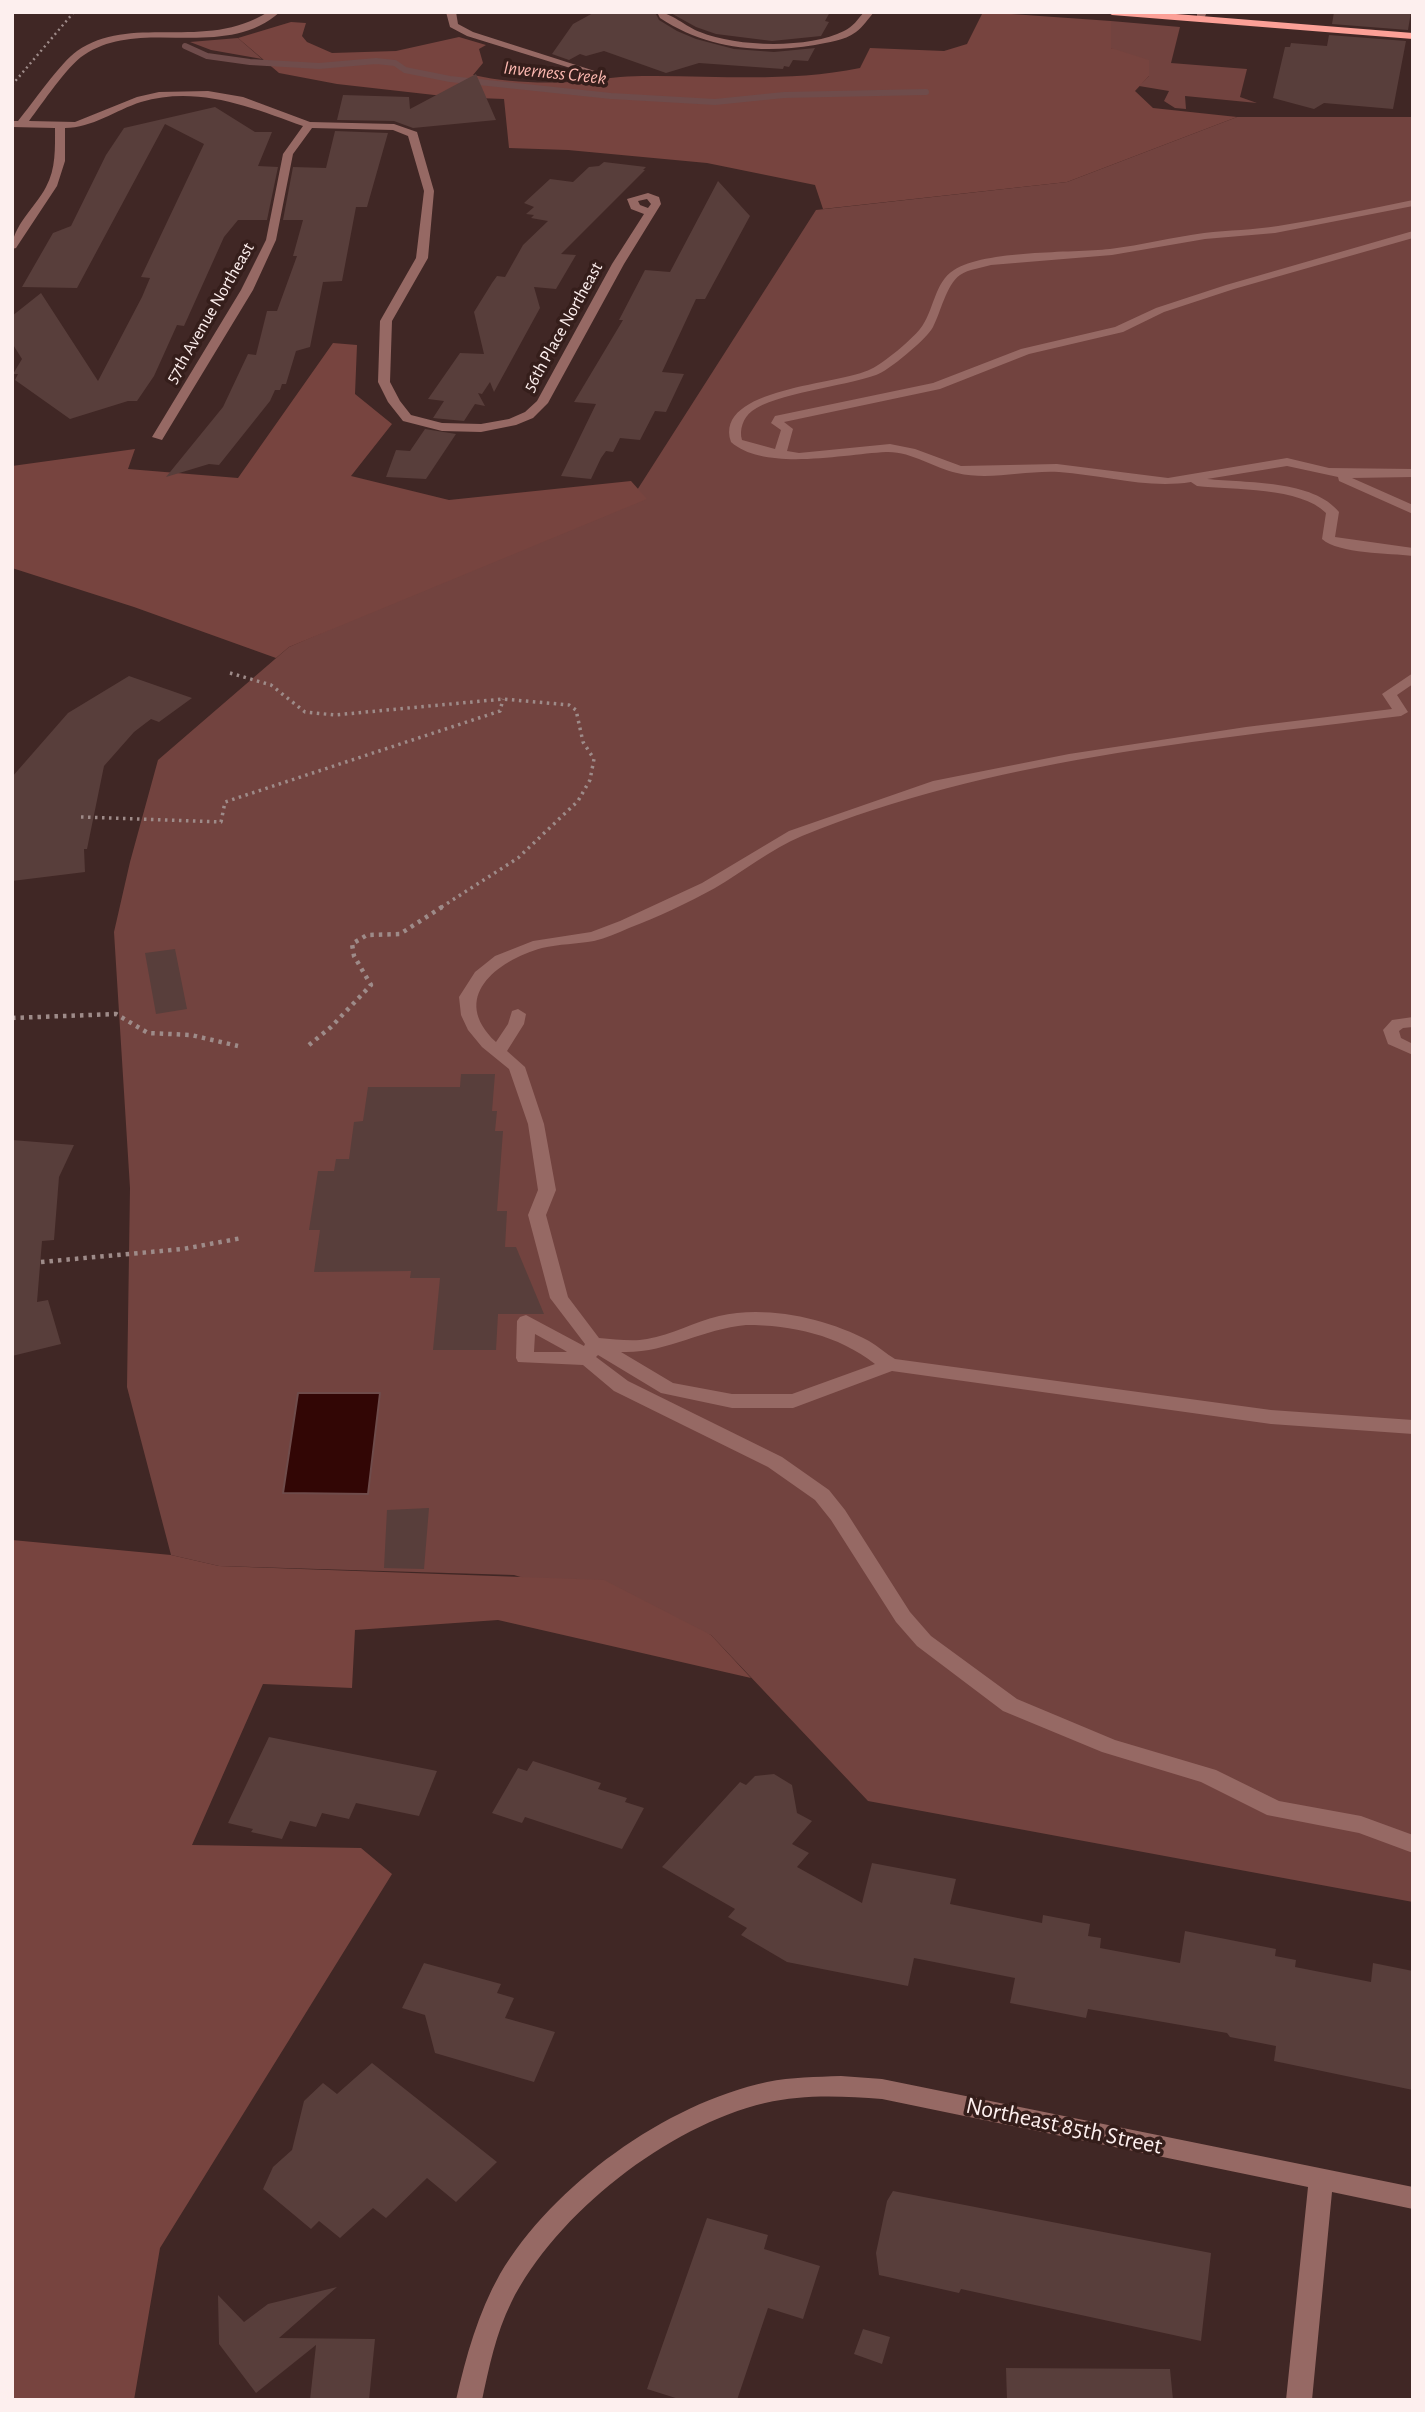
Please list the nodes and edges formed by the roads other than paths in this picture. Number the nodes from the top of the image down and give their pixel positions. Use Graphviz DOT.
graph roads {
  1 [pos="275,12"];
  2 [pos="451,12"];
  3 [pos="662,12"];
  4 [pos="869,12"];
  5 [pos="1112,12"];
  6 [pos="1201,16"];
  7 [pos="1413,36"];
  8 [pos="596,73"];
  9 [pos="16,124"];
  10 [pos="309,125"];
  11 [pos="60,127"];
  12 [pos="1413,202"];
  13 [pos="650,213"];
  14 [pos="1413,234"];
  15 [pos="12,246"];
  16 [pos="158,437"];
  17 [pos="780,455"];
  18 [pos="1327,472"];
  19 [pos="1413,473"];
  20 [pos="1168,482"];
  21 [pos="1413,510"];
  22 [pos="1413,552"];
  23 [pos="1413,677"];
  24 [pos="1407,711"];
  25 [pos="518,1014"];
  26 [pos="1413,1022"];
  27 [pos="1413,1051"];
  28 [pos="498,1052"];
  29 [pos="590,1351"];
  30 [pos="891,1365"];
  31 [pos="1413,1427"];
  32 [pos="1413,1844"];
  33 [pos="1321,2180"];
  34 [pos="1413,2198"];
  35 [pos="470,2400"];
  36 [pos="1299,2400"];
  1 -- 9 [label="street"];
  2 -- 8 [label="street"];
  3 -- 4 [label="street"];
  5 -- 6 [label="main road"];
  6 -- 7 [label="main road"];
  9 -- 11 [label="street"];
  10 -- 11 [label="street"];
  10 -- 13 [label="street, 56th Place Northeast"];
  10 -- 16 [label="street, 57th Avenue Northeast"];
  11 -- 15 [label="street"];
  12 -- 17 [label="street"];
  14 -- 17 [label="street"];
  17 -- 20 [label="street"];
  18 -- 19 [label="street"];
  18 -- 20 [label="street"];
  18 -- 21 [label="street"];
  20 -- 22 [label="street"];
  23 -- 24 [label="street"];
  24 -- 28 [label="street"];
  25 -- 28 [label="street"];
  26 -- 27 [label="street"];
  28 -- 29 [label="street"];
  29 -- 30 [label="street"];
  29 -- 30 [label="street"];
  29 -- 32 [label="street"];
  30 -- 31 [label="street"];
  33 -- 34 [label="street, Northeast 85th Street"];
  33 -- 35 [label="street, Northeast 85th Street"];
  33 -- 36 [label="street"];
}
